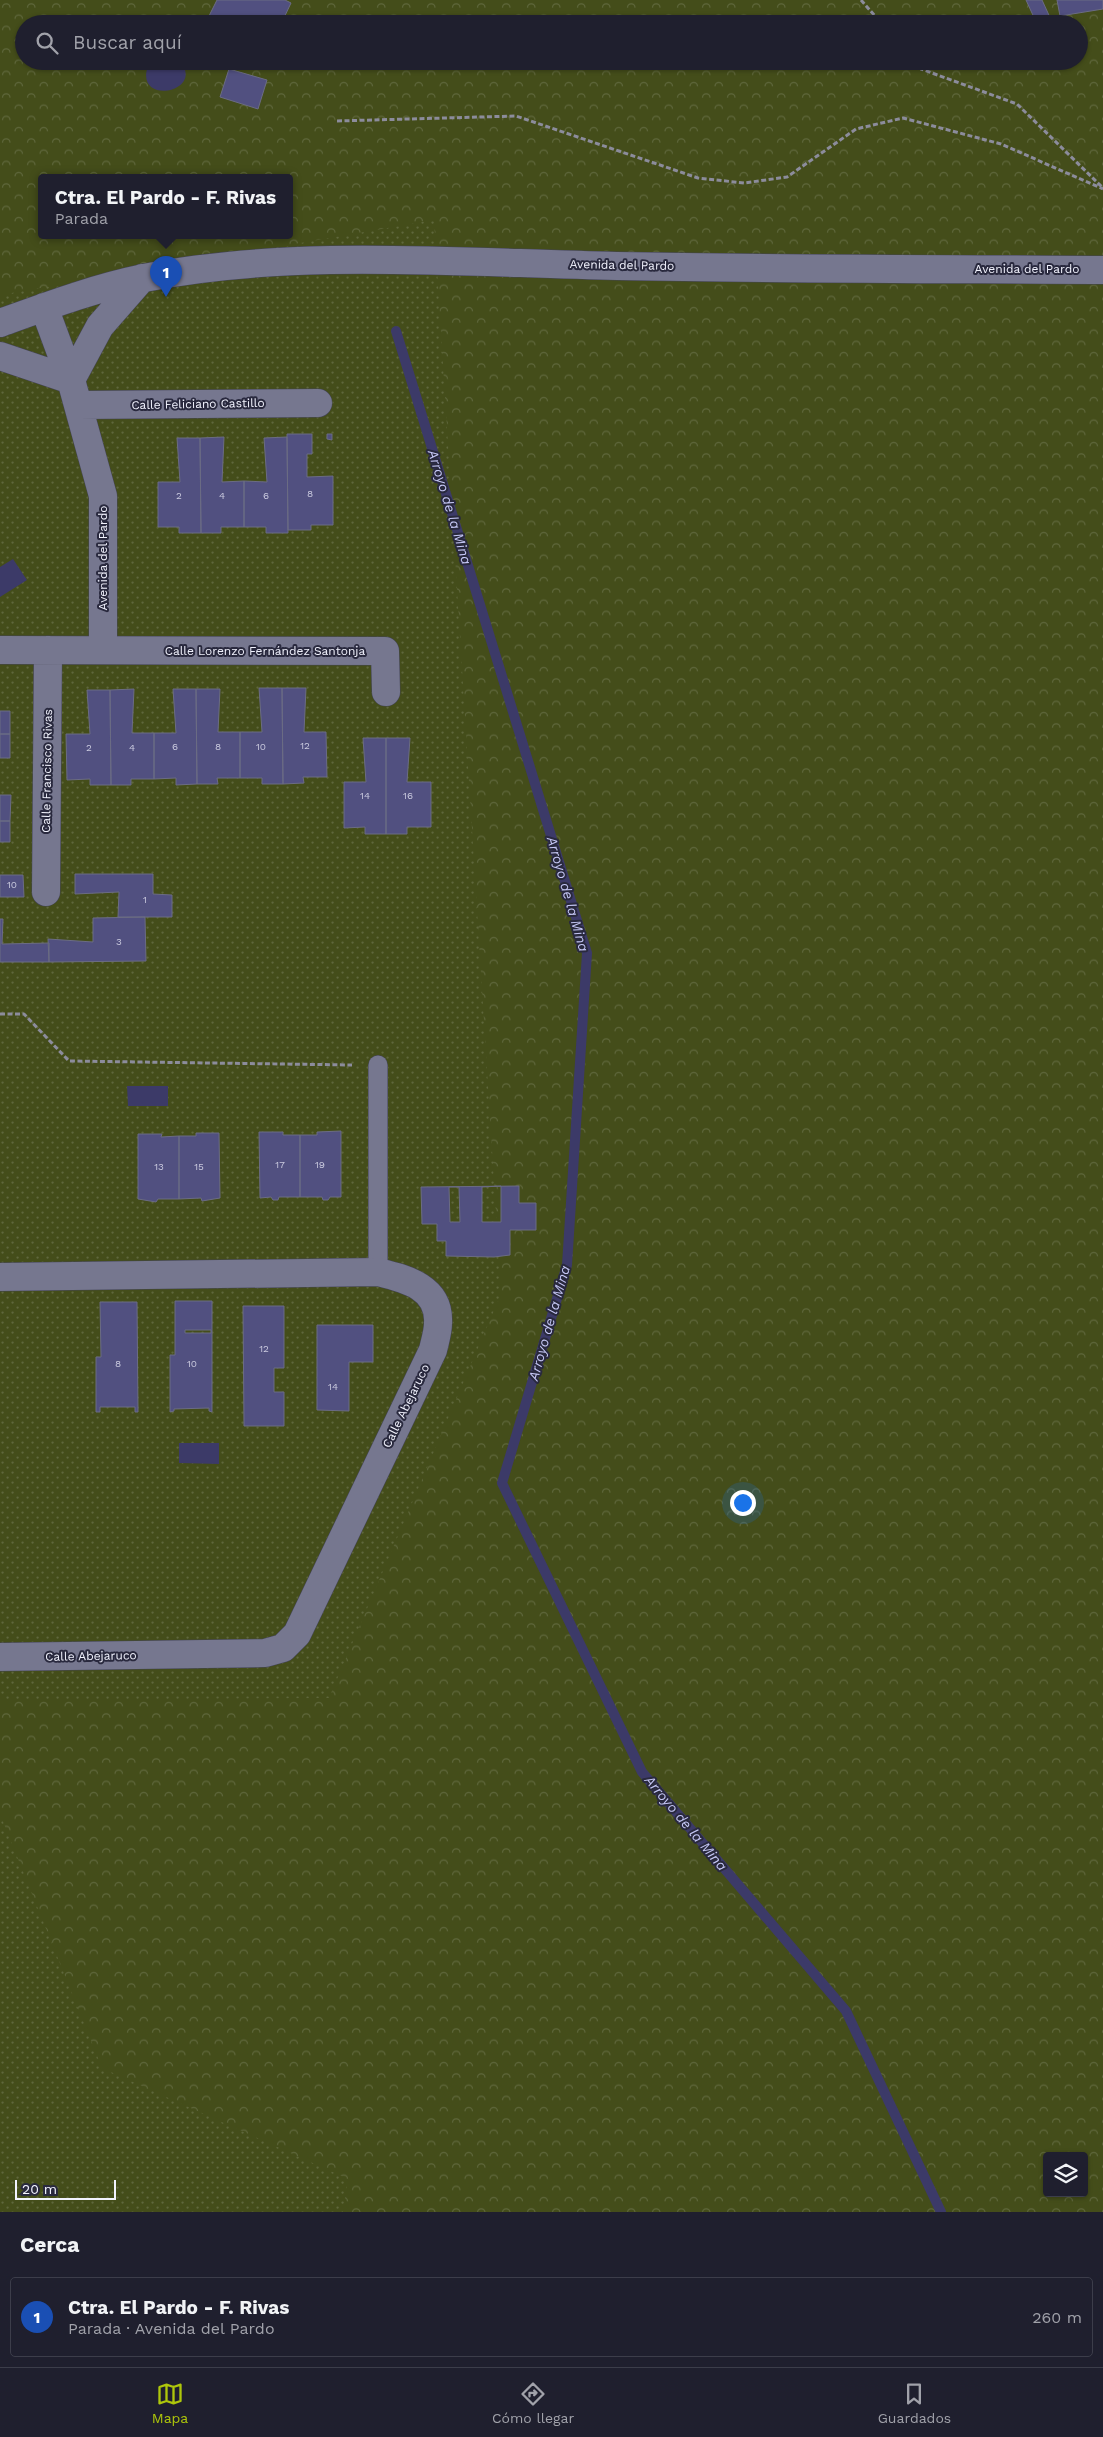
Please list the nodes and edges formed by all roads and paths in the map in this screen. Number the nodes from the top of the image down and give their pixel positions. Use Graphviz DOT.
graph roads {
  1 [pos="861,0"];
  2 [pos="874,15"];
  3 [pos="924,70"];
  4 [pos="337,121"];
  5 [pos="1103,189"];
  6 [pos="1103,270"];
  7 [pos="142,278"];
  8 [pos="44,307"];
  9 [pos="0,323"];
  10 [pos="0,356"];
  11 [pos="75,393"];
  12 [pos="318,403"];
  13 [pos="0,650"];
  14 [pos="48,650"];
  15 [pos="103,650"];
  16 [pos="386,692"];
  17 [pos="46,892"];
  18 [pos="0,1014"];
  19 [pos="378,1065"];
  20 [pos="378,1272"];
  21 [pos="0,1277"];
  22 [pos="0,1657"];
  1 -- 2 [label="path"];
  3 -- 5 [label="path"];
  4 -- 5 [label="path"];
  6 -- 7 [label="street, Avenida del Pardo"];
  7 -- 8 [label="street, Avenida del Pardo"];
  7 -- 11 [label="street"];
  8 -- 9 [label="street, Avenida del Pardo"];
  8 -- 11 [label="street, Avenida del Pardo"];
  10 -- 11 [label="street"];
  11 -- 12 [label="street, Calle Feliciano Castillo"];
  11 -- 15 [label="street, Avenida del Pardo"];
  13 -- 14 [label="street"];
  14 -- 15 [label="street"];
  14 -- 17 [label="street, Calle Francisco Rivas"];
  15 -- 16 [label="street, Calle Lorenzo Fernández Santonja"];
  18 -- 19 [label="path"];
  19 -- 20 [label="lane"];
  20 -- 21 [label="street, Calle Abejaruco"];
  20 -- 22 [label="street, Calle Abejaruco"];
}
